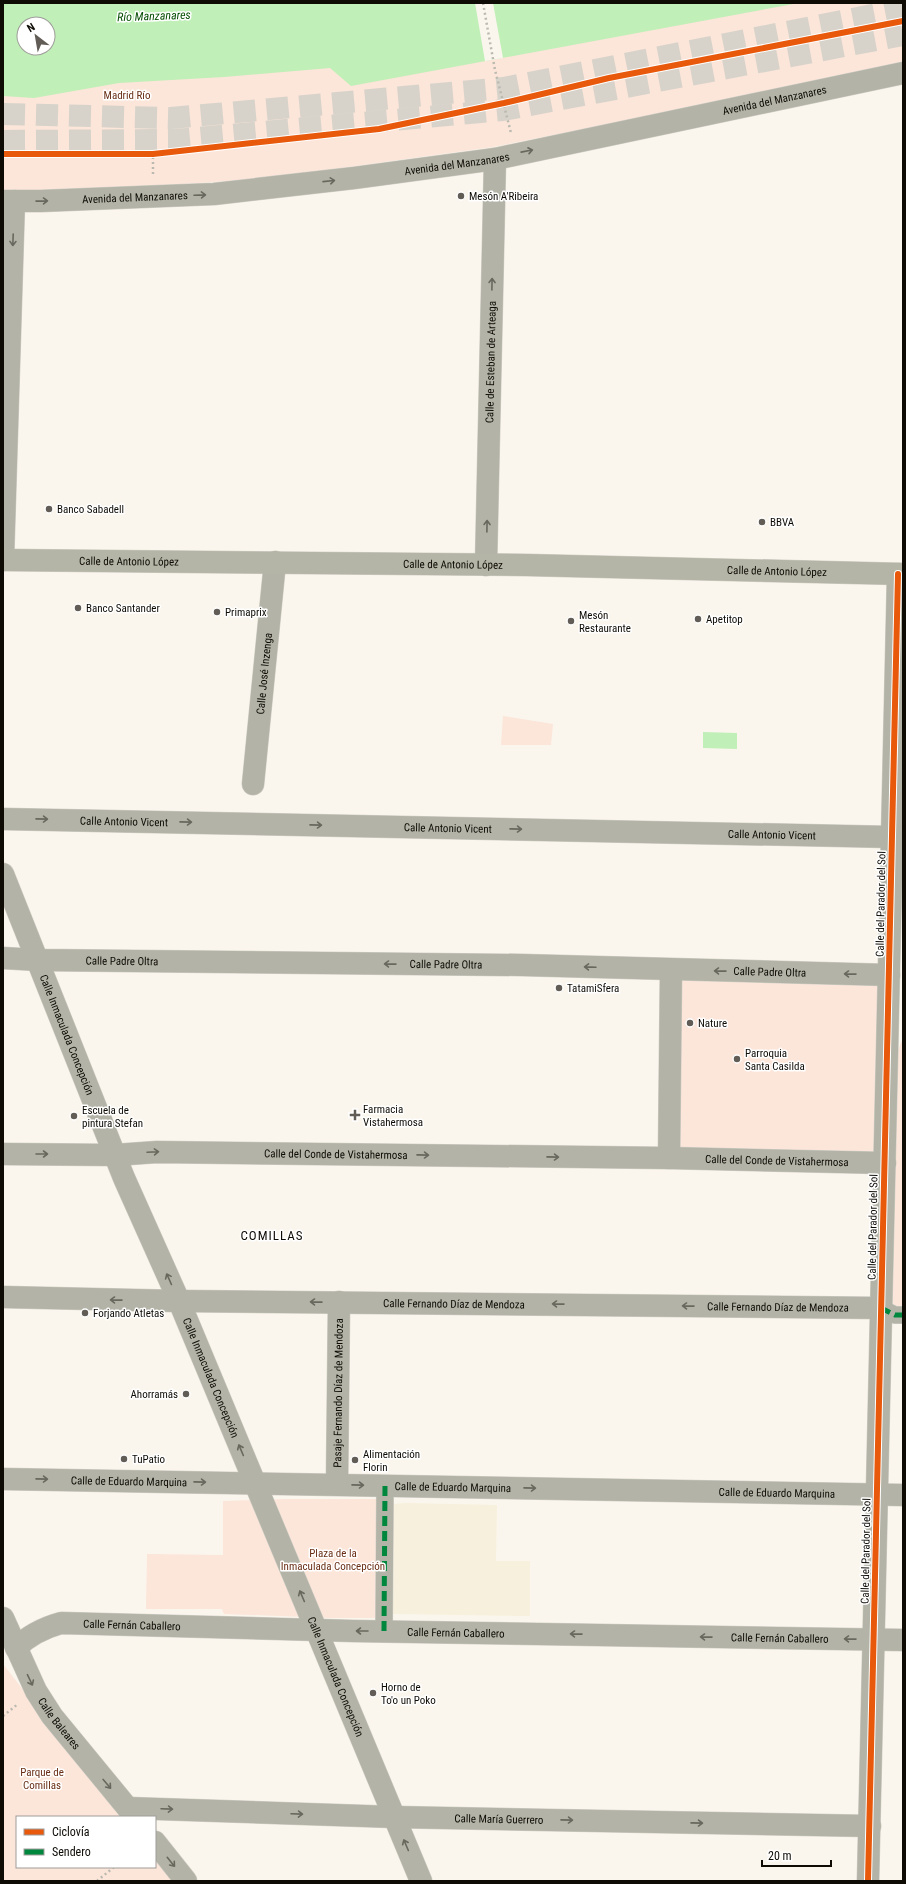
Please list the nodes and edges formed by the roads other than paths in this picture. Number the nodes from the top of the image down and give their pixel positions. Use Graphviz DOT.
graph roads {
  1 [pos="903,73"];
  2 [pos="495,158"];
  3 [pos="9,201"];
  4 [pos="3,560"];
  5 [pos="275,562"];
  6 [pos="486,565"];
  7 [pos="901,574"];
  8 [pos="253,784"];
  9 [pos="3,819"];
  10 [pos="892,837"];
  11 [pos="3,874"];
  12 [pos="897,890"];
  13 [pos="3,958"];
  14 [pos="38,960"];
  15 [pos="671,970"];
  16 [pos="889,975"];
  17 [pos="894,1113"];
  18 [pos="3,1154"];
  19 [pos="115,1155"];
  20 [pos="669,1158"];
  21 [pos="885,1163"];
  22 [pos="3,1297"];
  23 [pos="179,1301"];
  24 [pos="339,1302"];
  25 [pos="881,1308"];
  26 [pos="903,1316"];
  27 [pos="3,1479"];
  28 [pos="254,1483"];
  29 [pos="337,1484"];
  30 [pos="385,1485"];
  31 [pos="877,1495"];
  32 [pos="903,1495"];
  33 [pos="3,1618"];
  34 [pos="317,1630"];
  35 [pos="384,1631"];
  36 [pos="874,1640"];
  37 [pos="903,1640"];
  38 [pos="16,1648"];
  39 [pos="131,1813"];
  40 [pos="394,1817"];
  41 [pos="870,1826"];
  42 [pos="156,1843"];
  43 [pos="186,1881"];
  44 [pos="421,1881"];
  45 [pos="868,1881"];
  2 -- 1 [label="street, Avenida del Manzanares, one-way"];
  3 -- 2 [label="street, Avenida del Manzanares, one-way"];
  6 -- 2 [label="street, Calle de Esteban de Arteaga, one-way"];
  3 -- 4 [label="street, one-way"];
  4 -- 5 [label="main road, Calle de Antonio López"];
  5 -- 6 [label="main road, Calle de Antonio López"];
  5 -- 8 [label="street, Calle José Inzenga"];
  6 -- 7 [label="main road, Calle de Antonio López"];
  7 -- 10 [label="street, Calle del Parador del Sol"];
  9 -- 10 [label="street, Calle Antonio Vicent, one-way"];
  10 -- 12 [label="street, Calle del Parador del Sol"];
  11 -- 14 [label="street, Calle Inmaculada Concepción"];
  12 -- 16 [label="street, Calle del Parador del Sol"];
  13 -- 14 [label="street, Calle Padre Oltra"];
  15 -- 14 [label="street, Calle Padre Oltra, one-way"];
  14 -- 19 [label="street, Calle Inmaculada Concepción"];
  16 -- 15 [label="street, Calle Padre Oltra, one-way"];
  15 -- 20 [label="street"];
  16 -- 17 [label="street, Calle del Parador del Sol"];
  17 -- 21 [label="street, Calle del Parador del Sol"];
  18 -- 19 [label="street, Calle del Conde de Vistahermosa, one-way"];
  19 -- 20 [label="street, Calle del Conde de Vistahermosa, one-way"];
  23 -- 19 [label="street, Calle Inmaculada Concepción, one-way"];
  20 -- 21 [label="street, Calle del Conde de Vistahermosa"];
  21 -- 25 [label="street, Calle del Parador del Sol"];
  23 -- 22 [label="street, Calle Fernando Díaz de Mendoza, one-way"];
  24 -- 23 [label="street, Calle Fernando Díaz de Mendoza, one-way"];
  28 -- 23 [label="street, Calle Inmaculada Concepción, one-way"];
  25 -- 24 [label="street, Calle Fernando Díaz de Mendoza, one-way"];
  24 -- 29 [label="street, Pasaje Fernando Díaz de Mendoza"];
  25 -- 26 [label="street, Calle Fernando Díaz de Mendoza"];
  25 -- 31 [label="street, Calle del Parador del Sol"];
  27 -- 28 [label="street, Calle de Eduardo Marquina, one-way"];
  28 -- 29 [label="street, Calle de Eduardo Marquina"];
  34 -- 28 [label="street, Calle Inmaculada Concepción, one-way"];
  29 -- 30 [label="street, Calle de Eduardo Marquina, one-way"];
  30 -- 31 [label="street, Calle de Eduardo Marquina, one-way"];
  30 -- 35 [label="street"];
  31 -- 32 [label="street, Calle de Eduardo Marquina"];
  31 -- 36 [label="street, Calle del Parador del Sol"];
  33 -- 38 [label="street, Calle Baleares"];
  35 -- 34 [label="street, Calle Fernán Caballero, one-way"];
  34 -- 38 [label="street, Calle Fernán Caballero"];
  34 -- 40 [label="street, Calle Inmaculada Concepción"];
  36 -- 35 [label="street, Calle Fernán Caballero, one-way"];
  36 -- 37 [label="street, Calle Fernán Caballero"];
  36 -- 41 [label="street, Calle del Parador del Sol"];
  38 -- 39 [label="street, Calle Baleares, one-way"];
  39 -- 40 [label="street, Calle María Guerrero, one-way"];
  40 -- 41 [label="street, Calle María Guerrero, one-way"];
  44 -- 40 [label="street, Calle Inmaculada Concepción, one-way"];
  41 -- 45 [label="street, Calle del Parador del Sol"];
  42 -- 43 [label="street, one-way"];
}
